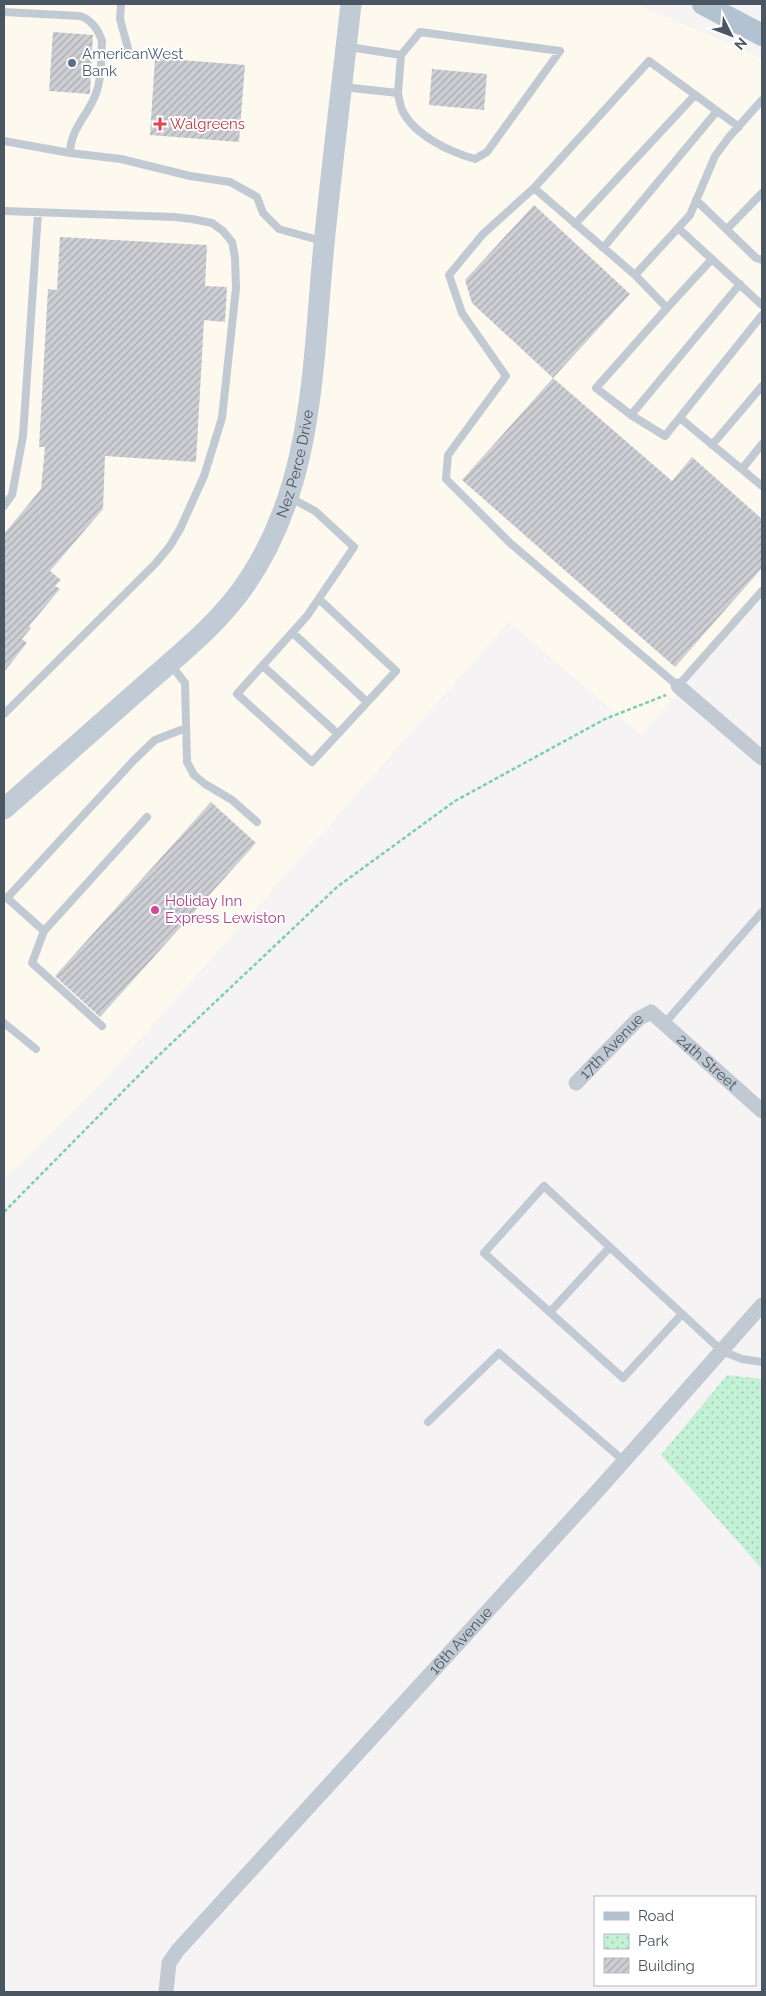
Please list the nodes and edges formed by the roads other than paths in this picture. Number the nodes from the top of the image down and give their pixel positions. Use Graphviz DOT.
graph roads {
  1 [pos="121,4"];
  2 [pos="351,4"];
  3 [pos="703,4"];
  4 [pos="4,12"];
  5 [pos="762,35"];
  6 [pos="346,46"];
  7 [pos="128,52"];
  8 [pos="401,54"];
  9 [pos="342,87"];
  10 [pos="398,93"];
  11 [pos="695,95"];
  12 [pos="762,100"];
  13 [pos="718,111"];
  14 [pos="738,127"];
  15 [pos="4,140"];
  16 [pos="70,153"];
  17 [pos="534,188"];
  18 [pos="762,193"];
  19 [pos="696,200"];
  20 [pos="4,211"];
  21 [pos="38,213"];
  22 [pos="575,224"];
  23 [pos="678,228"];
  24 [pos="727,230"];
  25 [pos="324,242"];
  26 [pos="603,248"];
  27 [pos="712,259"];
  28 [pos="762,260"];
  29 [pos="635,276"];
  30 [pos="740,284"];
  31 [pos="762,305"];
  32 [pos="666,308"];
  33 [pos="762,315"];
  34 [pos="762,386"];
  35 [pos="631,414"];
  36 [pos="680,418"];
  37 [pos="762,444"];
  38 [pos="712,445"];
  39 [pos="742,469"];
  40 [pos="762,486"];
  41 [pos="289,497"];
  42 [pos="4,506"];
  43 [pos="762,590"];
  44 [pos="319,599"];
  45 [pos="292,633"];
  46 [pos="170,663"];
  47 [pos="263,666"];
  48 [pos="678,686"];
  49 [pos="367,702"];
  50 [pos="4,714"];
  51 [pos="186,728"];
  52 [pos="338,734"];
  53 [pos="762,758"];
  54 [pos="4,809"];
  55 [pos="147,817"];
  56 [pos="257,822"];
  57 [pos="762,912"];
  58 [pos="44,931"];
  59 [pos="651,1012"];
  60 [pos="4,1023"];
  61 [pos="664,1024"];
  62 [pos="102,1026"];
  63 [pos="36,1049"];
  64 [pos="576,1083"];
  65 [pos="762,1111"];
  66 [pos="610,1247"];
  67 [pos="762,1305"];
  68 [pos="550,1312"];
  69 [pos="682,1314"];
  70 [pos="722,1351"];
  71 [pos="762,1362"];
  72 [pos="428,1422"];
  73 [pos="624,1461"];
  74 [pos="166,1986"];
  1 -- 7 [label="lane"];
  2 -- 6 [label="street, Nez Perce Drive"];
  3 -- 5 [label="main road"];
  4 -- 16 [label="lane"];
  6 -- 8 [label="lane"];
  6 -- 9 [label="street, Nez Perce Drive"];
  8 -- 10 [label="lane"];
  8 -- 10 [label="lane"];
  9 -- 10 [label="lane"];
  9 -- 25 [label="street, Nez Perce Drive"];
  11 -- 13 [label="lane"];
  11 -- 17 [label="lane"];
  11 -- 22 [label="lane"];
  12 -- 14 [label="lane"];
  13 -- 14 [label="lane"];
  13 -- 26 [label="lane"];
  14 -- 19 [label="lane"];
  15 -- 16 [label="lane"];
  16 -- 25 [label="lane"];
  17 -- 22 [label="lane"];
  17 -- 48 [label="lane"];
  18 -- 24 [label="lane"];
  19 -- 23 [label="lane"];
  19 -- 24 [label="lane"];
  20 -- 21 [label="lane"];
  21 -- 42 [label="lane"];
  21 -- 50 [label="lane"];
  22 -- 26 [label="lane"];
  23 -- 27 [label="lane"];
  23 -- 29 [label="lane"];
  24 -- 28 [label="lane"];
  25 -- 41 [label="street, Nez Perce Drive"];
  26 -- 29 [label="lane"];
  27 -- 30 [label="lane"];
  27 -- 32 [label="lane"];
  29 -- 32 [label="lane"];
  30 -- 31 [label="lane"];
  30 -- 35 [label="lane"];
  32 -- 35 [label="lane"];
  33 -- 36 [label="lane"];
  34 -- 38 [label="lane"];
  35 -- 36 [label="lane"];
  36 -- 38 [label="lane"];
  37 -- 39 [label="lane"];
  38 -- 39 [label="lane"];
  39 -- 40 [label="lane"];
  41 -- 44 [label="lane"];
  41 -- 46 [label="street, Nez Perce Drive"];
  43 -- 48 [label="lane"];
  44 -- 45 [label="lane"];
  44 -- 49 [label="lane"];
  45 -- 47 [label="lane"];
  45 -- 49 [label="lane"];
  46 -- 51 [label="lane"];
  46 -- 54 [label="street, Nez Perce Drive"];
  47 -- 52 [label="lane"];
  47 -- 52 [label="lane"];
  48 -- 53 [label="street"];
  49 -- 52 [label="lane"];
  51 -- 56 [label="lane"];
  51 -- 58 [label="lane"];
  55 -- 58 [label="lane"];
  57 -- 61 [label="lane"];
  58 -- 62 [label="lane"];
  59 -- 61 [label="street, 24th Street"];
  59 -- 64 [label="street, 17th Avenue"];
  60 -- 63 [label="lane"];
  61 -- 65 [label="street, 24th Street"];
  66 -- 68 [label="lane"];
  66 -- 68 [label="lane"];
  66 -- 69 [label="lane"];
  67 -- 70 [label="street, 16th Avenue"];
  68 -- 69 [label="lane"];
  69 -- 70 [label="lane"];
  70 -- 71 [label="lane"];
  70 -- 73 [label="street, 16th Avenue"];
  72 -- 73 [label="lane"];
  73 -- 74 [label="street, 16th Avenue"];
}
